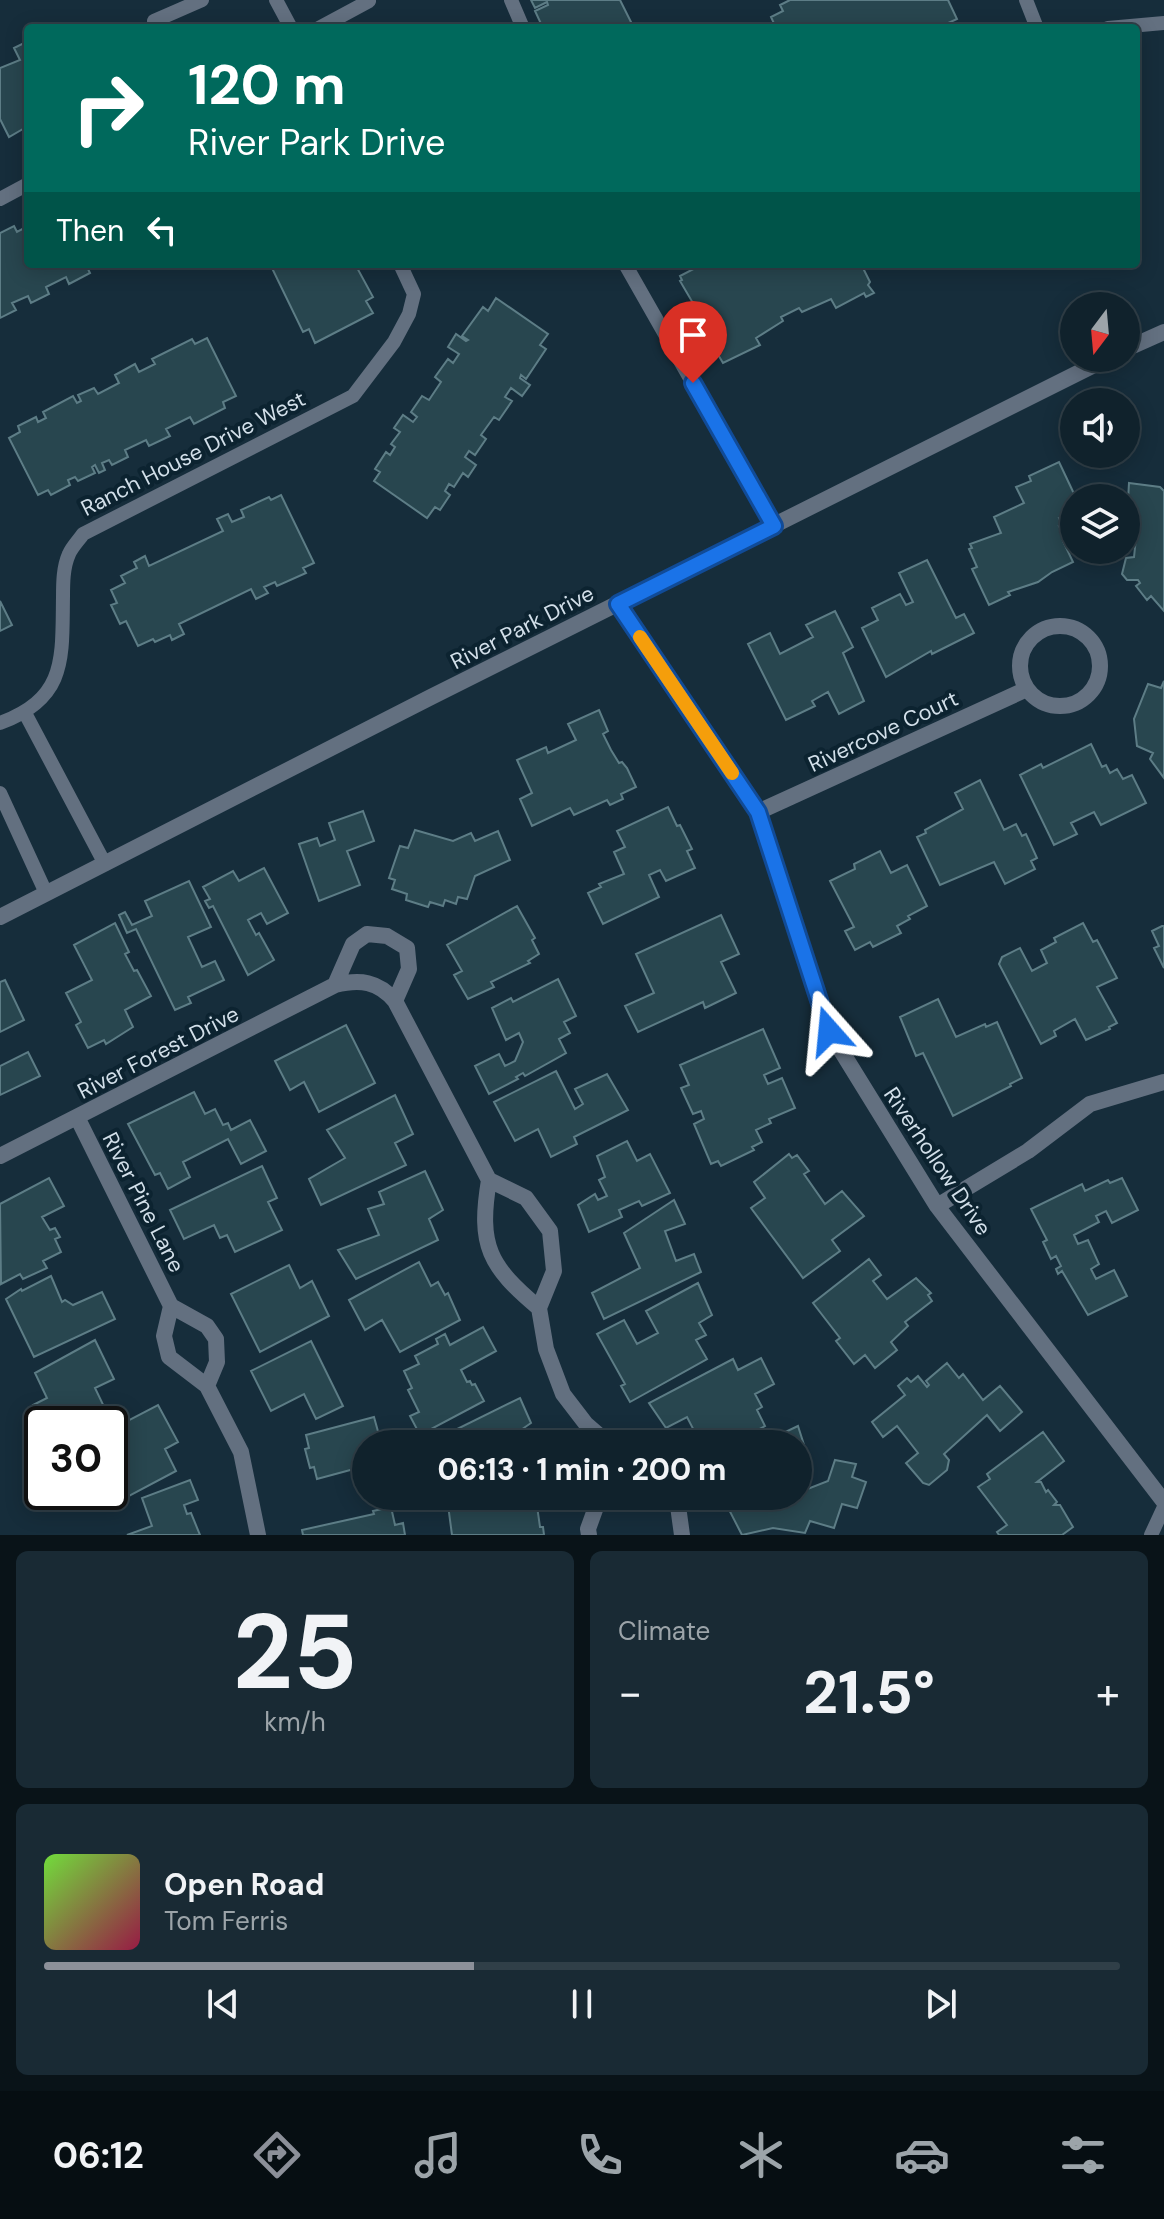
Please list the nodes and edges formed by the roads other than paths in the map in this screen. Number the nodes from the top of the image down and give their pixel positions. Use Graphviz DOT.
graph roads {
  1 [pos="202,0"];
  2 [pos="276,0"];
  3 [pos="511,0"];
  4 [pos="1026,0"];
  5 [pos="369,1"];
  6 [pos="154,21"];
  7 [pos="1164,23"];
  8 [pos="289,24"];
  9 [pos="326,24"];
  10 [pos="521,24"];
  11 [pos="1035,24"];
  12 [pos="1140,25"];
  13 [pos="24,186"];
  14 [pos="0,199"];
  15 [pos="402,268"];
  16 [pos="627,268"];
  17 [pos="1164,332"];
  18 [pos="1140,343"];
  19 [pos="1080,372"];
  20 [pos="774,526"];
  21 [pos="618,604"];
  22 [pos="1027,689"];
  23 [pos="25,713"];
  24 [pos="0,723"];
  25 [pos="0,793"];
  26 [pos="758,812"];
  27 [pos="105,864"];
  28 [pos="46,893"];
  29 [pos="0,917"];
  30 [pos="335,985"];
  31 [pos="395,1001"];
  32 [pos="1164,1082"];
  33 [pos="78,1119"];
  34 [pos="0,1156"];
  35 [pos="489,1180"];
  36 [pos="937,1206"];
  37 [pos="171,1306"];
  38 [pos="539,1308"];
  39 [pos="207,1386"];
  40 [pos="593,1430"];
  41 [pos="1164,1505"];
  42 [pos="595,1510"];
  43 [pos="679,1510"];
  44 [pos="258,1535"];
  45 [pos="589,1535"];
  46 [pos="682,1535"];
  47 [pos="1151,1535"];
  1 -- 6 [label="lane"];
  2 -- 8 [label="lane"];
  3 -- 10 [label="lane"];
  4 -- 11 [label="lane"];
  5 -- 9 [label="lane"];
  7 -- 12 [label="lane"];
  13 -- 14 [label="lane"];
  15 -- 23 [label="lane, Ranch House Drive West"];
  16 -- 20 [label="lane"];
  17 -- 18 [label="street"];
  19 -- 20 [label="street, River Park Drive"];
  20 -- 21 [label="street, River Park Drive"];
  21 -- 26 [label="street, Riverhollow Drive"];
  21 -- 27 [label="street, River Park Drive"];
  22 -- 22 [label="street"];
  22 -- 26 [label="street, Rivercove Court"];
  23 -- 24 [label="lane, Ranch House Drive West"];
  23 -- 27 [label="lane"];
  25 -- 28 [label="lane"];
  26 -- 36 [label="street, Riverhollow Drive"];
  27 -- 28 [label="street, River Park Drive"];
  28 -- 29 [label="street, River Park Drive"];
  30 -- 31 [label="street, River Forest Drive"];
  30 -- 31 [label="street"];
  30 -- 33 [label="street, River Forest Drive"];
  31 -- 35 [label="street"];
  32 -- 36 [label="street"];
  33 -- 34 [label="street, River Forest Drive"];
  33 -- 37 [label="street, River Pine Lane"];
  35 -- 38 [label="street"];
  35 -- 38 [label="street"];
  36 -- 41 [label="street, Riverhollow Drive"];
  37 -- 39 [label="street, River Pine Lane"];
  37 -- 39 [label="street, River Pine Lane"];
  38 -- 40 [label="street"];
  39 -- 44 [label="street, River Pine Lane"];
  41 -- 47 [label="lane"];
  42 -- 45 [label="street"];
  43 -- 46 [label="street"];
}
